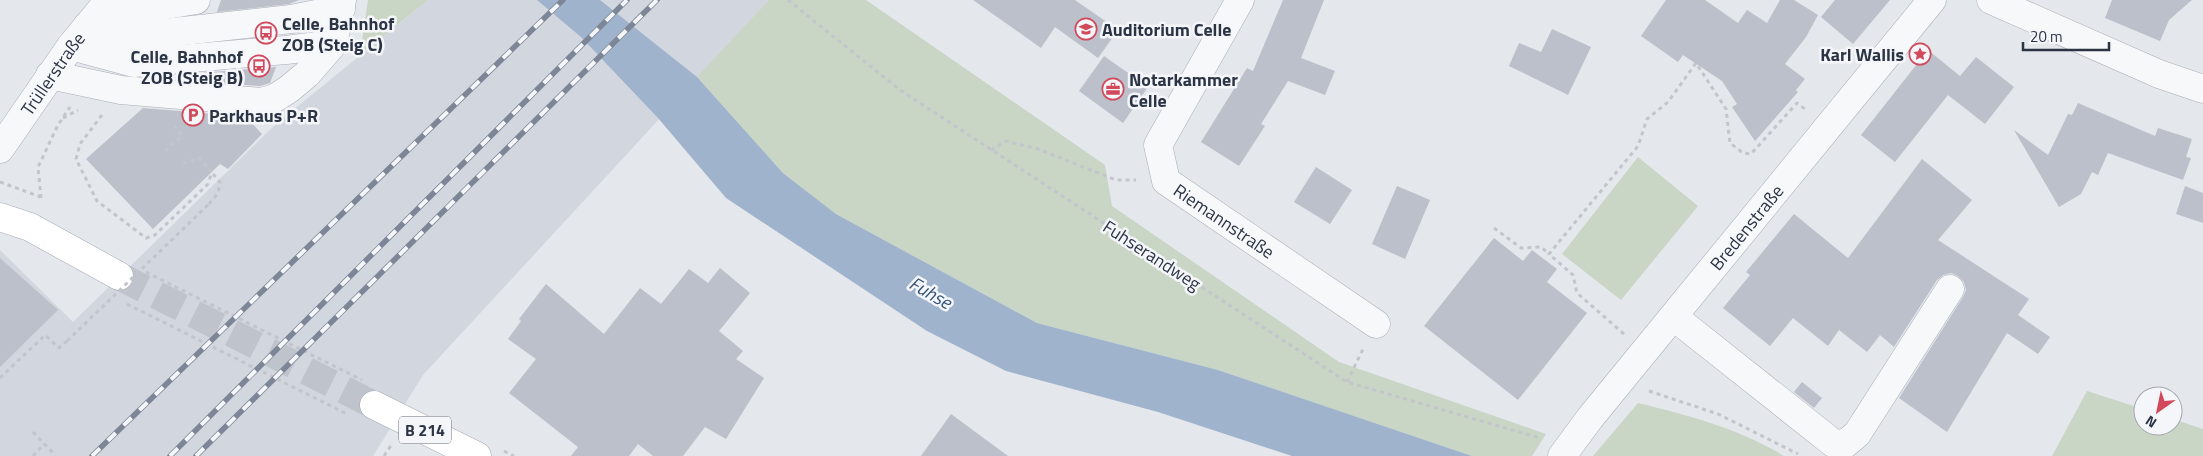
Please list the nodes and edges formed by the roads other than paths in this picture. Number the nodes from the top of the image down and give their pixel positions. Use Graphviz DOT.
graph roads {
  1 [pos="196,0"];
  2 [pos="1240,0"];
  3 [pos="1932,0"];
  4 [pos="1991,0"];
  5 [pos="106,3"];
  6 [pos="341,4"];
  7 [pos="79,36"];
  8 [pos="333,44"];
  9 [pos="50,76"];
  10 [pos="2203,89"];
  11 [pos="0,149"];
  12 [pos="0,217"];
  13 [pos="119,284"];
  14 [pos="1950,289"];
  15 [pos="1674,317"];
  16 [pos="1376,324"];
  17 [pos="365,402"];
  18 [pos="487,452"];
  19 [pos="1565,452"];
  1 -- 5 [label="street"];
  2 -- 16 [label="street, Riemannstraße"];
  3 -- 15 [label="street, Bredenstraße"];
  4 -- 10 [label="street"];
  5 -- 7 [label="street, Trüllerstraße"];
  6 -- 7 [label="street"];
  6 -- 8 [label="street"];
  7 -- 8 [label="street"];
  7 -- 9 [label="street, Trüllerstraße"];
  8 -- 9 [label="street"];
  9 -- 11 [label="street, Trüllerstraße"];
  12 -- 13 [label="main road"];
  14 -- 15 [label="street"];
  15 -- 19 [label="street, Bredenstraße"];
  17 -- 18 [label="main road, B 214"];
}
